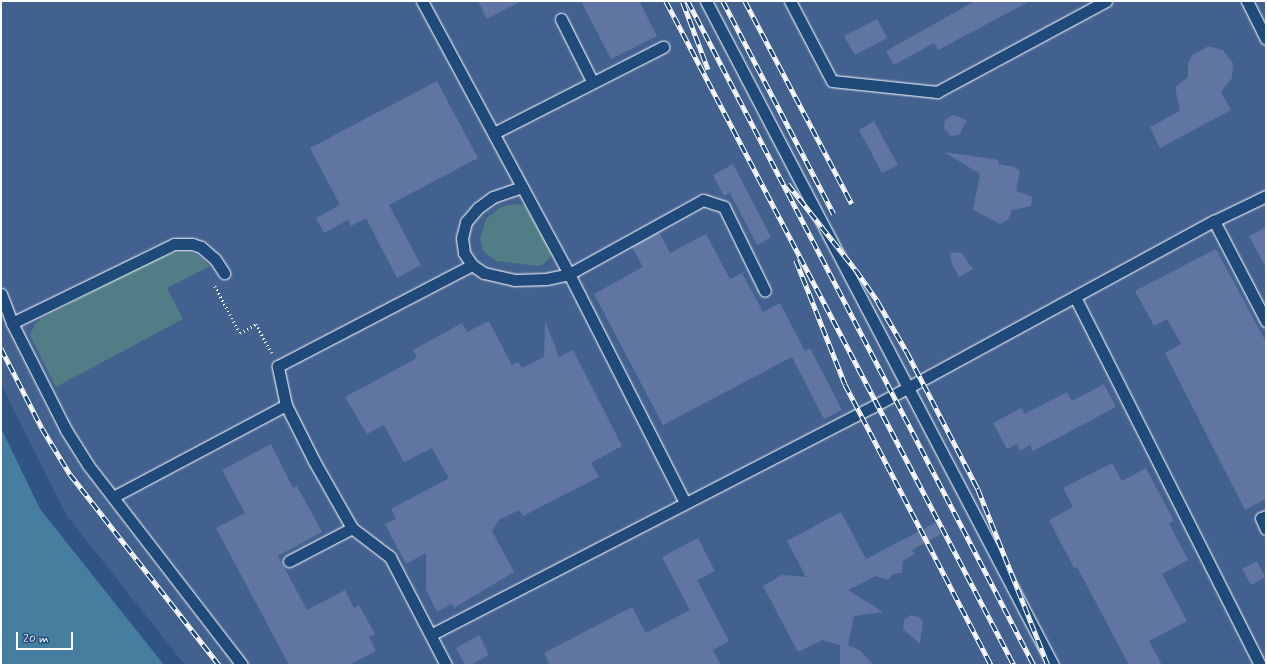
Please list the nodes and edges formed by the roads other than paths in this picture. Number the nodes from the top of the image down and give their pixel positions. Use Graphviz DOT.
graph roads {
  1 [pos="422,1"];
  2 [pos="706,1"];
  3 [pos="790,1"];
  4 [pos="1106,1"];
  5 [pos="1247,1"];
  6 [pos="561,18"];
  7 [pos="1266,39"];
  8 [pos="663,47"];
  9 [pos="592,81"];
  10 [pos="494,133"];
  11 [pos="522,187"];
  12 [pos="1266,196"];
  13 [pos="1214,221"];
  14 [pos="472,265"];
  15 [pos="224,273"];
  16 [pos="569,274"];
  17 [pos="765,291"];
  18 [pos="1,294"];
  19 [pos="1075,297"];
  20 [pos="1266,321"];
  21 [pos="12,323"];
  22 [pos="906,387"];
  23 [pos="286,405"];
  24 [pos="112,497"];
  25 [pos="685,503"];
  26 [pos="1266,516"];
  27 [pos="352,528"];
  28 [pos="1266,528"];
  29 [pos="289,561"];
  30 [pos="432,634"];
  31 [pos="242,665"];
  32 [pos="446,665"];
  33 [pos="1053,665"];
  34 [pos="1260,665"];
  1 -- 10 [label="lane"];
  2 -- 22 [label="lane"];
  3 -- 4 [label="lane"];
  5 -- 7 [label="lane"];
  6 -- 9 [label="lane"];
  8 -- 9 [label="lane"];
  9 -- 10 [label="lane"];
  10 -- 11 [label="lane"];
  11 -- 14 [label="lane"];
  11 -- 16 [label="lane"];
  12 -- 13 [label="lane"];
  13 -- 19 [label="lane"];
  13 -- 20 [label="lane"];
  14 -- 16 [label="lane"];
  14 -- 23 [label="lane"];
  15 -- 21 [label="lane"];
  16 -- 17 [label="lane"];
  16 -- 25 [label="lane"];
  18 -- 21 [label="lane"];
  19 -- 22 [label="lane"];
  19 -- 34 [label="lane"];
  21 -- 24 [label="lane"];
  22 -- 25 [label="lane"];
  22 -- 33 [label="lane"];
  23 -- 24 [label="lane"];
  23 -- 27 [label="lane"];
  24 -- 31 [label="lane"];
  25 -- 30 [label="lane"];
  26 -- 28 [label="lane"];
  27 -- 29 [label="lane"];
  27 -- 30 [label="lane"];
  30 -- 32 [label="lane"];
}
